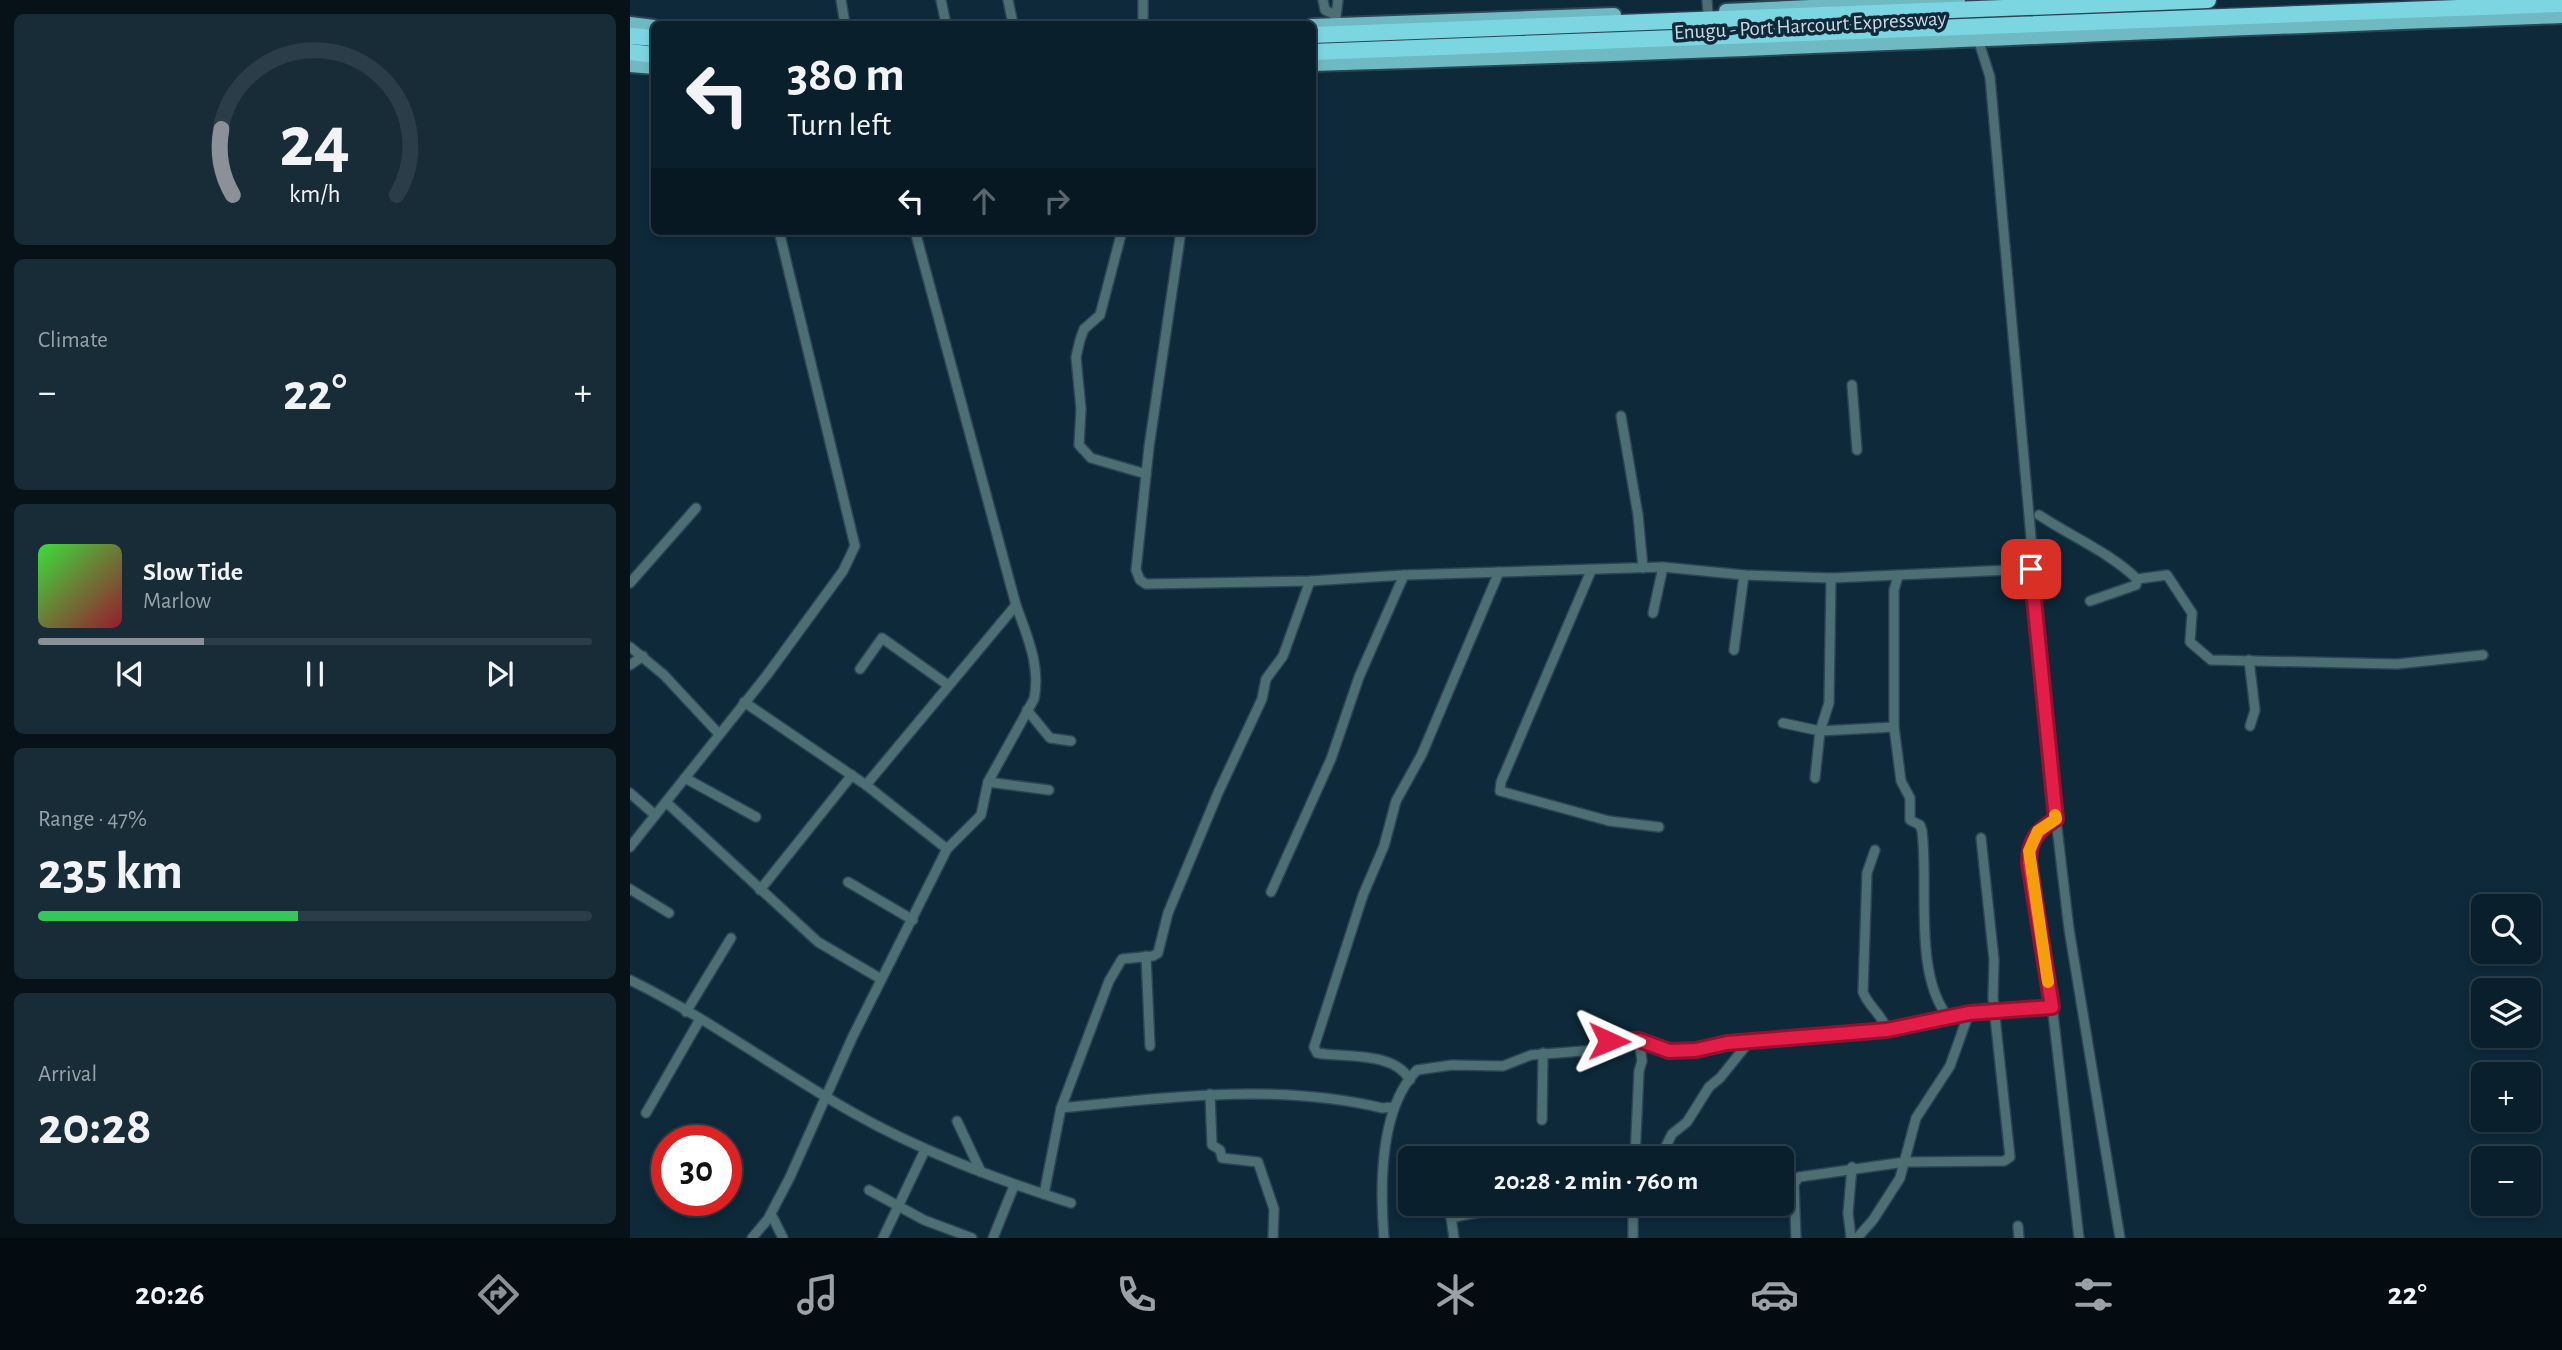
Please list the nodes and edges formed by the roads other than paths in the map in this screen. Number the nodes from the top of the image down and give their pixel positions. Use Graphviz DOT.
graph roads {
  1 [pos="841,0"];
  2 [pos="940,0"];
  3 [pos="1008,0"];
  4 [pos="1143,0"];
  5 [pos="1323,0"];
  6 [pos="1338,0"];
  7 [pos="1958,0"];
  8 [pos="2208,0"];
  9 [pos="1897,1"];
  10 [pos="1817,3"];
  11 [pos="2562,4"];
  12 [pos="1708,6"];
  13 [pos="2562,16"];
  14 [pos="1335,20"];
  15 [pos="844,21"];
  16 [pos="945,21"];
  17 [pos="1012,21"];
  18 [pos="1143,21"];
  19 [pos="630,24"];
  20 [pos="1316,25"];
  21 [pos="651,27"];
  22 [pos="1316,35"];
  23 [pos="630,36"];
  24 [pos="651,38"];
  25 [pos="1978,39"];
  26 [pos="630,52"];
  27 [pos="1316,52"];
  28 [pos="651,55"];
  29 [pos="1316,64"];
  30 [pos="630,65"];
  31 [pos="651,67"];
  32 [pos="780,235"];
  33 [pos="916,235"];
  34 [pos="1121,235"];
  35 [pos="1180,235"];
  36 [pos="1852,385"];
  37 [pos="1621,416"];
  38 [pos="1857,450"];
  39 [pos="1146,474"];
  40 [pos="696,508"];
  41 [pos="2039,515"];
  42 [pos="1663,567"];
  43 [pos="1643,568"];
  44 [pos="2031,569"];
  45 [pos="1591,571"];
  46 [pos="1499,572"];
  47 [pos="1404,575"];
  48 [pos="1744,575"];
  49 [pos="1898,576"];
  50 [pos="1832,578"];
  51 [pos="2137,579"];
  52 [pos="1310,581"];
  53 [pos="630,583"];
  54 [pos="2090,601"];
  55 [pos="1016,605"];
  56 [pos="1653,613"];
  57 [pos="630,647"];
  58 [pos="1734,650"];
  59 [pos="2483,655"];
  60 [pos="643,656"];
  61 [pos="2249,660"];
  62 [pos="630,665"];
  63 [pos="860,669"];
  64 [pos="948,685"];
  65 [pos="744,702"];
  66 [pos="1027,710"];
  67 [pos="1783,723"];
  68 [pos="2250,726"];
  69 [pos="1894,727"];
  70 [pos="1820,731"];
  71 [pos="719,734"];
  72 [pos="1071,741"];
  73 [pos="852,775"];
  74 [pos="685,778"];
  75 [pos="1815,778"];
  76 [pos="988,782"];
  77 [pos="866,785"];
  78 [pos="1049,790"];
  79 [pos="630,793"];
  80 [pos="666,802"];
  81 [pos="655,815"];
  82 [pos="756,817"];
  83 [pos="2056,819"];
  84 [pos="1659,827"];
  85 [pos="1981,838"];
  86 [pos="630,847"];
  87 [pos="947,849"];
  88 [pos="1875,850"];
  89 [pos="848,882"];
  90 [pos="630,889"];
  91 [pos="760,890"];
  92 [pos="1271,892"];
  93 [pos="669,913"];
  94 [pos="913,920"];
  95 [pos="731,938"];
  96 [pos="1146,957"];
  97 [pos="881,979"];
  98 [pos="630,980"];
  99 [pos="2052,1007"];
  100 [pos="1996,1010"];
  101 [pos="686,1012"];
  102 [pos="1969,1013"];
  103 [pos="1948,1017"];
  104 [pos="699,1021"];
  105 [pos="1887,1030"];
  106 [pos="1639,1040"];
  107 [pos="1749,1042"];
  108 [pos="1150,1046"];
  109 [pos="1543,1053"];
  110 [pos="1405,1070"];
  111 [pos="1417,1070"];
  112 [pos="1410,1080"];
  113 [pos="1210,1094"];
  114 [pos="827,1097"];
  115 [pos="1394,1107"];
  116 [pos="1061,1108"];
  117 [pos="646,1113"];
  118 [pos="1542,1121"];
  119 [pos="957,1122"];
  120 [pos="1636,1146"];
  121 [pos="1666,1146"];
  122 [pos="925,1150"];
  123 [pos="1905,1162"];
  124 [pos="1852,1167"];
  125 [pos="981,1172"];
  126 [pos="1014,1186"];
  127 [pos="869,1190"];
  128 [pos="1044,1194"];
  129 [pos="1071,1203"];
  130 [pos="771,1214"];
  131 [pos="1456,1216"];
  132 [pos="1634,1216"];
  133 [pos="2018,1226"];
  134 [pos="752,1238"];
  135 [pos="783,1238"];
  136 [pos="883,1238"];
  137 [pos="972,1238"];
  138 [pos="993,1238"];
  139 [pos="1273,1238"];
  140 [pos="1384,1238"];
  141 [pos="1454,1238"];
  142 [pos="1633,1238"];
  143 [pos="1796,1238"];
  144 [pos="1851,1238"];
  145 [pos="1857,1238"];
  146 [pos="2020,1238"];
  147 [pos="2079,1238"];
  148 [pos="2120,1238"];
  1 -- 15 [label="street"];
  2 -- 16 [label="street"];
  3 -- 17 [label="street"];
  4 -- 18 [label="street"];
  5 -- 14 [label="street"];
  6 -- 14 [label="street"];
  7 -- 9 [label="main road, Enugu - Port Harcourt Expressway"];
  8 -- 22 [label="highway, Enugu - Port Harcourt Expressway"];
  9 -- 10 [label="main road, Enugu - Port Harcourt Expressway"];
  10 -- 12 [label="main road, Enugu - Port Harcourt Expressway"];
  11 -- 27 [label="highway, Enugu - Port Harcourt Expressway"];
  12 -- 14 [label="main road, Enugu - Port Harcourt Expressway"];
  13 -- 25 [label="main road, Enugu - Port Harcourt Expressway"];
  14 -- 20 [label="main road, Enugu - Port Harcourt Expressway"];
  19 -- 21 [label="main road"];
  23 -- 24 [label="highway"];
  25 -- 29 [label="main road, Enugu - Port Harcourt Expressway"];
  25 -- 44 [label="street"];
  26 -- 28 [label="highway"];
  30 -- 31 [label="main road"];
  32 -- 65 [label="street"];
  33 -- 55 [label="street"];
  34 -- 39 [label="street"];
  35 -- 39 [label="street"];
  36 -- 38 [label="street"];
  37 -- 43 [label="street"];
  39 -- 52 [label="street"];
  40 -- 53 [label="street"];
  41 -- 51 [label="street"];
  42 -- 43 [label="street"];
  42 -- 48 [label="street"];
  42 -- 56 [label="street"];
  43 -- 45 [label="street"];
  44 -- 49 [label="street"];
  44 -- 83 [label="street"];
  45 -- 46 [label="street"];
  45 -- 84 [label="street"];
  46 -- 47 [label="street"];
  46 -- 110 [label="street"];
  47 -- 52 [label="street"];
  47 -- 92 [label="street"];
  48 -- 50 [label="street"];
  48 -- 58 [label="street"];
  49 -- 50 [label="street"];
  49 -- 69 [label="street"];
  50 -- 70 [label="street"];
  51 -- 54 [label="street"];
  51 -- 61 [label="street"];
  52 -- 96 [label="street"];
  55 -- 64 [label="street"];
  55 -- 66 [label="street"];
  57 -- 60 [label="street"];
  59 -- 61 [label="street"];
  60 -- 62 [label="street"];
  60 -- 71 [label="street"];
  61 -- 68 [label="street"];
  63 -- 64 [label="street"];
  64 -- 77 [label="street"];
  65 -- 71 [label="street"];
  65 -- 73 [label="street"];
  66 -- 72 [label="street"];
  66 -- 76 [label="street"];
  67 -- 70 [label="street"];
  69 -- 70 [label="street"];
  69 -- 103 [label="street"];
  70 -- 75 [label="street"];
  71 -- 74 [label="street"];
  73 -- 77 [label="street"];
  73 -- 91 [label="street"];
  74 -- 80 [label="street"];
  74 -- 82 [label="street"];
  76 -- 78 [label="street"];
  76 -- 87 [label="street"];
  77 -- 87 [label="street"];
  79 -- 81 [label="street"];
  80 -- 81 [label="street"];
  80 -- 91 [label="street"];
  81 -- 86 [label="street"];
  83 -- 99 [label="street"];
  83 -- 148 [label="street"];
  85 -- 100 [label="street"];
  87 -- 94 [label="street"];
  88 -- 105 [label="street"];
  89 -- 94 [label="street"];
  90 -- 93 [label="street"];
  91 -- 97 [label="street"];
  94 -- 97 [label="street"];
  95 -- 101 [label="street"];
  96 -- 108 [label="street"];
  96 -- 116 [label="street"];
  97 -- 114 [label="street"];
  98 -- 101 [label="street"];
  99 -- 100 [label="street"];
  99 -- 147 [label="street"];
  100 -- 102 [label="street"];
  100 -- 123 [label="street"];
  101 -- 104 [label="street"];
  102 -- 103 [label="street"];
  102 -- 123 [label="street"];
  103 -- 105 [label="street"];
  104 -- 114 [label="street"];
  104 -- 117 [label="street"];
  105 -- 107 [label="street"];
  106 -- 107 [label="street"];
  106 -- 109 [label="street"];
  106 -- 120 [label="street"];
  107 -- 121 [label="street"];
  109 -- 111 [label="street"];
  109 -- 118 [label="street"];
  110 -- 111 [label="street"];
  110 -- 112 [label="street"];
  111 -- 112 [label="street"];
  112 -- 115 [label="street"];
  113 -- 115 [label="street"];
  113 -- 116 [label="street"];
  113 -- 139 [label="street"];
  114 -- 122 [label="street"];
  114 -- 130 [label="street"];
  115 -- 140 [label="street"];
  116 -- 128 [label="street"];
  119 -- 125 [label="street"];
  122 -- 125 [label="street"];
  122 -- 136 [label="street"];
  123 -- 124 [label="street"];
  123 -- 145 [label="street"];
  124 -- 143 [label="street"];
  124 -- 144 [label="street"];
  125 -- 126 [label="street"];
  126 -- 128 [label="street"];
  126 -- 138 [label="street"];
  127 -- 137 [label="street"];
  128 -- 129 [label="street"];
  130 -- 134 [label="street"];
  130 -- 135 [label="street"];
  131 -- 141 [label="street"];
  132 -- 142 [label="street"];
  133 -- 146 [label="street"];
}
